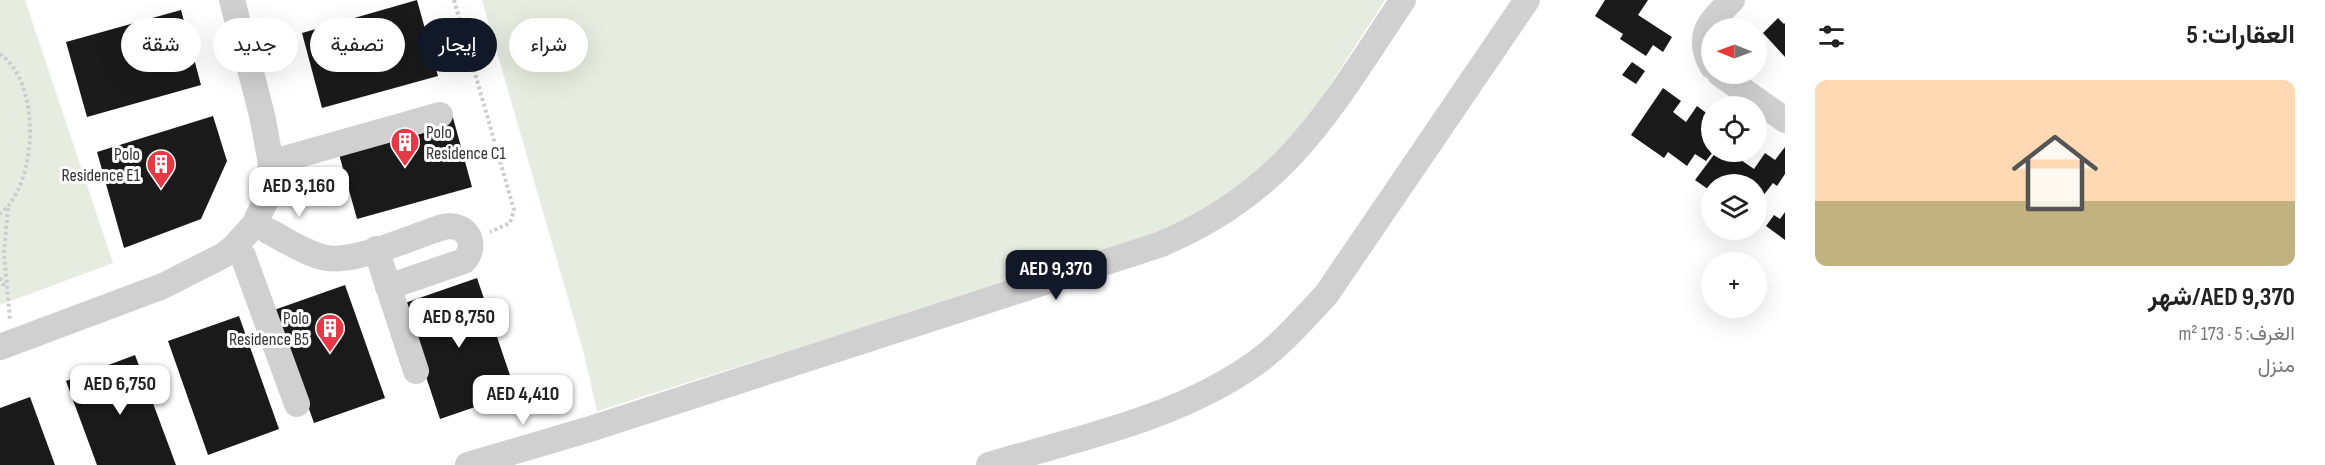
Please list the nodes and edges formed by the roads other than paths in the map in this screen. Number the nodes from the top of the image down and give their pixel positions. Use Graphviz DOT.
graph roads {
  1 [pos="232,0"];
  2 [pos="1402,0"];
  3 [pos="1527,0"];
  4 [pos="1732,0"];
  5 [pos="237,18"];
  6 [pos="1715,18"];
  7 [pos="251,72"];
  8 [pos="253,72"];
  9 [pos="1733,84"];
  10 [pos="440,115"];
  11 [pos="1785,120"];
  12 [pos="284,159"];
  13 [pos="268,231"];
  14 [pos="376,249"];
  15 [pos="243,256"];
  16 [pos="162,286"];
  17 [pos="388,287"];
  18 [pos="9,344"];
  19 [pos="416,371"];
  20 [pos="297,404"];
  21 [pos="468,465"];
  22 [pos="989,465"];
  1 -- 5 [label="street"];
  2 -- 21 [label="street"];
  3 -- 22 [label="street"];
  4 -- 6 [label="street"];
  7 -- 16 [label="street"];
  8 -- 12 [label="street"];
  9 -- 11 [label="street"];
  10 -- 12 [label="street"];
  12 -- 13 [label="street"];
  13 -- 14 [label="street"];
  13 -- 15 [label="street"];
  14 -- 17 [label="street"];
  14 -- 17 [label="street"];
  15 -- 16 [label="street"];
  15 -- 20 [label="street"];
  16 -- 18 [label="street"];
  17 -- 19 [label="street"];
}
